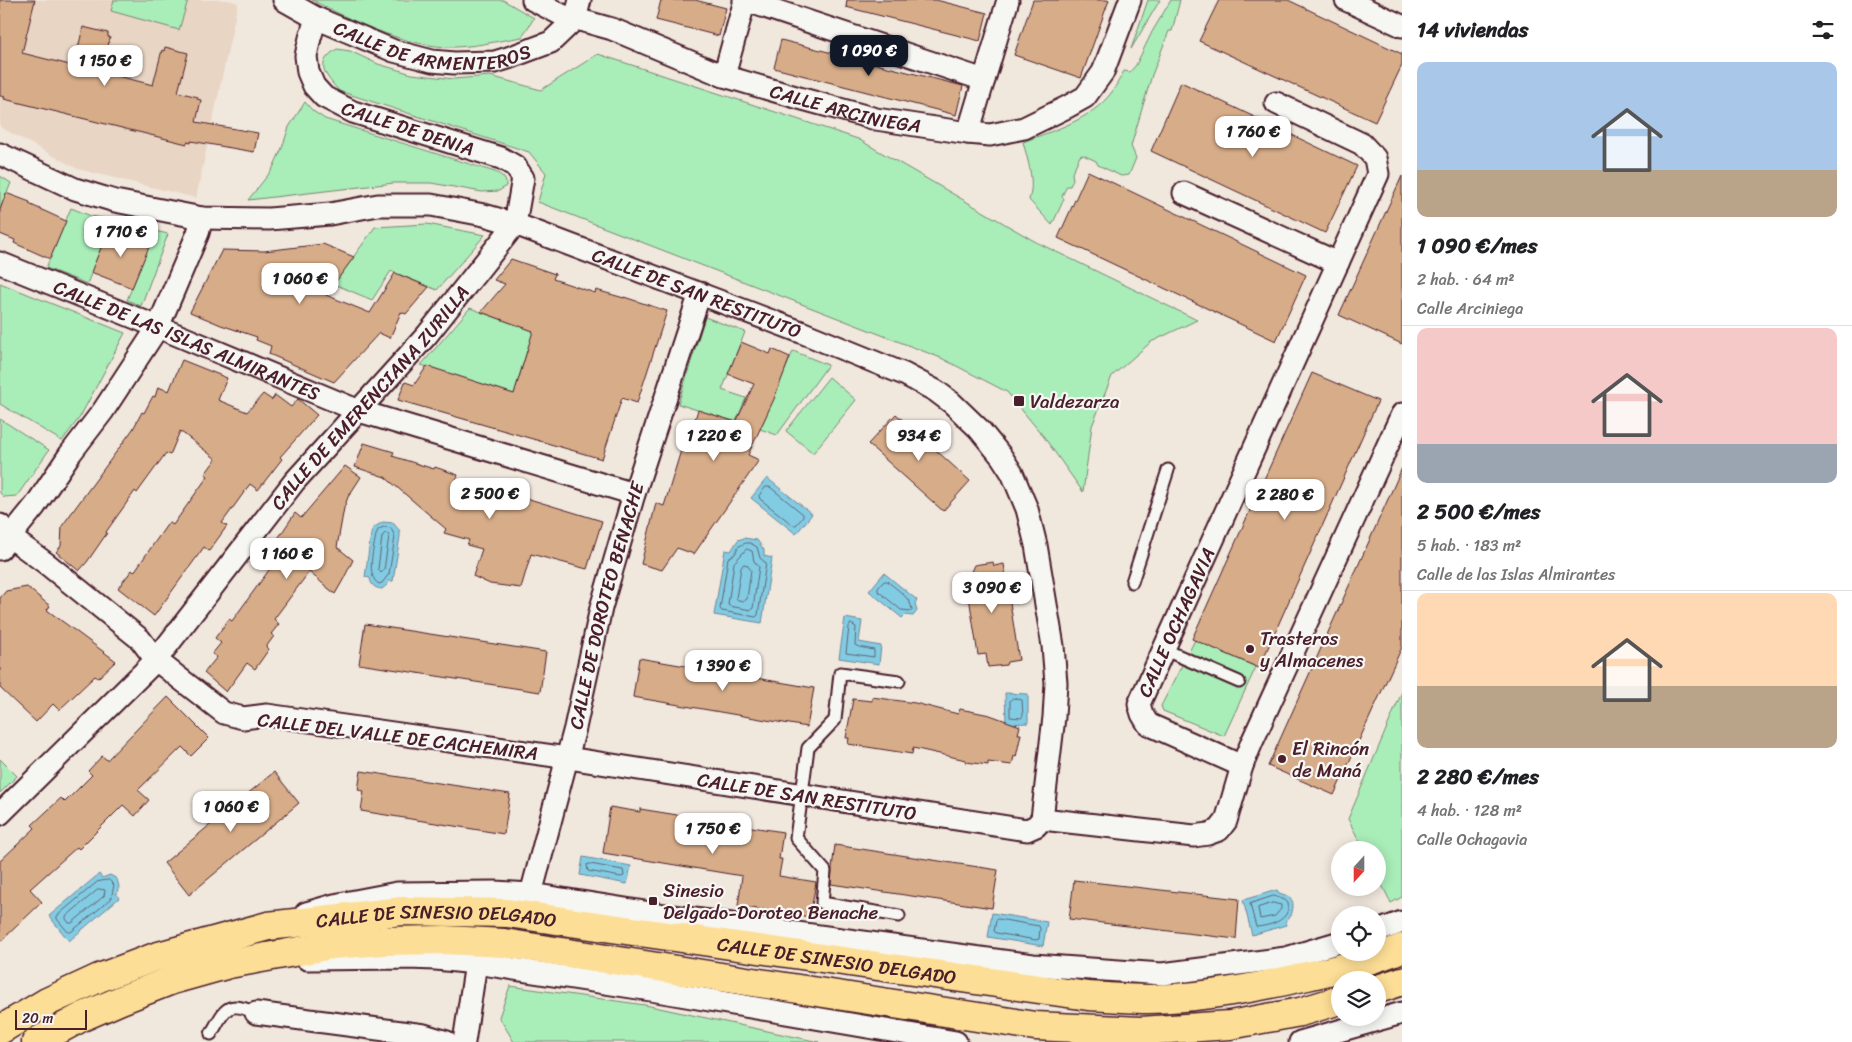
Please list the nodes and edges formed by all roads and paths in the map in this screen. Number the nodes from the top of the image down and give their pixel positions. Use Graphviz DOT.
graph roads {
  1 [pos="284,0"];
  2 [pos="533,0"];
  3 [pos="745,0"];
  4 [pos="1008,0"];
  5 [pos="1130,0"];
  6 [pos="1346,0"];
  7 [pos="578,9"];
  8 [pos="316,18"];
  9 [pos="1402,26"];
  10 [pos="724,76"];
  11 [pos="984,80"];
  12 [pos="1276,103"];
  13 [pos="968,133"];
  14 [pos="0,154"];
  15 [pos="1184,193"];
  16 [pos="202,218"];
  17 [pos="515,224"];
  18 [pos="0,263"];
  19 [pos="1338,263"];
  20 [pos="700,293"];
  21 [pos="158,327"];
  22 [pos="359,411"];
  23 [pos="1402,414"];
  24 [pos="1168,470"];
  25 [pos="634,494"];
  26 [pos="2,536"];
  27 [pos="1132,582"];
  28 [pos="1163,649"];
  29 [pos="156,660"];
  30 [pos="899,681"];
  31 [pos="1239,682"];
  32 [pos="568,758"];
  33 [pos="1242,766"];
  34 [pos="802,795"];
  35 [pos="0,814"];
  36 [pos="1042,819"];
  37 [pos="531,894"];
  38 [pos="899,916"];
  39 [pos="1402,922"];
  40 [pos="268,926"];
  41 [pos="1386,928"];
  42 [pos="1331,945"];
  43 [pos="1402,948"];
  44 [pos="245,961"];
  45 [pos="476,963"];
  46 [pos="1402,981"];
  47 [pos="1386,986"];
  48 [pos="1331,1003"];
  49 [pos="256,1013"];
  50 [pos="1402,1013"];
  51 [pos="0,1030"];
  52 [pos="211,1034"];
  53 [pos="36,1042"];
  54 [pos="447,1042"];
  55 [pos="464,1042"];
  56 [pos="956,1042"];
  57 [pos="1300,1042"];
  1 -- 8 [label="street, CALLE DE ARMENTEROS"];
  2 -- 7 [label="street, CALLE ARCINIEGA"];
  3 -- 10 [label="street"];
  3 -- 11 [label="street"];
  4 -- 11 [label="street"];
  5 -- 13 [label="street, CALLE ARCINIEGA"];
  6 -- 9 [label="street"];
  7 -- 8 [label="street, CALLE DE ARMENTEROS"];
  7 -- 10 [label="street, CALLE ARCINIEGA"];
  8 -- 17 [label="street, CALLE DE DENIA"];
  10 -- 13 [label="street, CALLE ARCINIEGA"];
  11 -- 13 [label="street"];
  12 -- 19 [label="street, CALLE OCHAGAVIA"];
  14 -- 16 [label="street, CALLE DE SAN RESTITUTO"];
  15 -- 19 [label="street"];
  16 -- 17 [label="street, CALLE DE SAN RESTITUTO"];
  16 -- 21 [label="street"];
  17 -- 20 [label="street, CALLE DE SAN RESTITUTO"];
  17 -- 22 [label="street, CALLE DE EMERENCIANA ZURILLA"];
  18 -- 21 [label="street, CALLE DE LAS ISLAS ALMIRANTES"];
  19 -- 28 [label="street, CALLE OCHAGAVIA"];
  20 -- 25 [label="street, CALLE DE DOROTEO BENACHE"];
  20 -- 36 [label="street, CALLE DE SAN RESTITUTO"];
  21 -- 22 [label="street, CALLE DE LAS ISLAS ALMIRANTES"];
  21 -- 26 [label="street"];
  22 -- 25 [label="street, CALLE DE LAS ISLAS ALMIRANTES"];
  22 -- 29 [label="street, CALLE DE EMERENCIANA ZURILLA"];
  23 -- 33 [label="street"];
  24 -- 27 [label="lane"];
  25 -- 32 [label="street, CALLE DE DOROTEO BENACHE"];
  26 -- 29 [label="street, CALLE DEL VALLE DE CACHEMIRA"];
  28 -- 31 [label="lane"];
  28 -- 33 [label="street, CALLE OCHAGAVIA"];
  29 -- 32 [label="street, CALLE DEL VALLE DE CACHEMIRA"];
  29 -- 35 [label="street, CALLE DE EMERENCIANA ZURILLA"];
  30 -- 34 [label="lane"];
  32 -- 34 [label="street, CALLE DE SAN RESTITUTO"];
  32 -- 37 [label="street, CALLE DE DOROTEO BENACHE"];
  33 -- 36 [label="street"];
  34 -- 36 [label="street, CALLE DE SAN RESTITUTO"];
  34 -- 38 [label="lane"];
  37 -- 40 [label="street, CALLE DE SINESIO DELGADO"];
  37 -- 42 [label="street, CALLE DE SINESIO DELGADO"];
  39 -- 41 [label="street"];
  40 -- 43 [label="main road, CALLE DE SINESIO DELGADO"];
  40 -- 51 [label="main road, CALLE DE SINESIO DELGADO"];
  44 -- 45 [label="street, CALLE DE SINESIO DELGADO"];
  44 -- 48 [label="main road, CALLE DE SINESIO DELGADO"];
  44 -- 53 [label="main road, CALLE DE SINESIO DELGADO"];
  45 -- 55 [label="street"];
  45 -- 56 [label="street, CALLE DE SINESIO DELGADO"];
  46 -- 47 [label="main road"];
  49 -- 52 [label="lane"];
  49 -- 54 [label="street"];
  50 -- 57 [label="street"];
}
